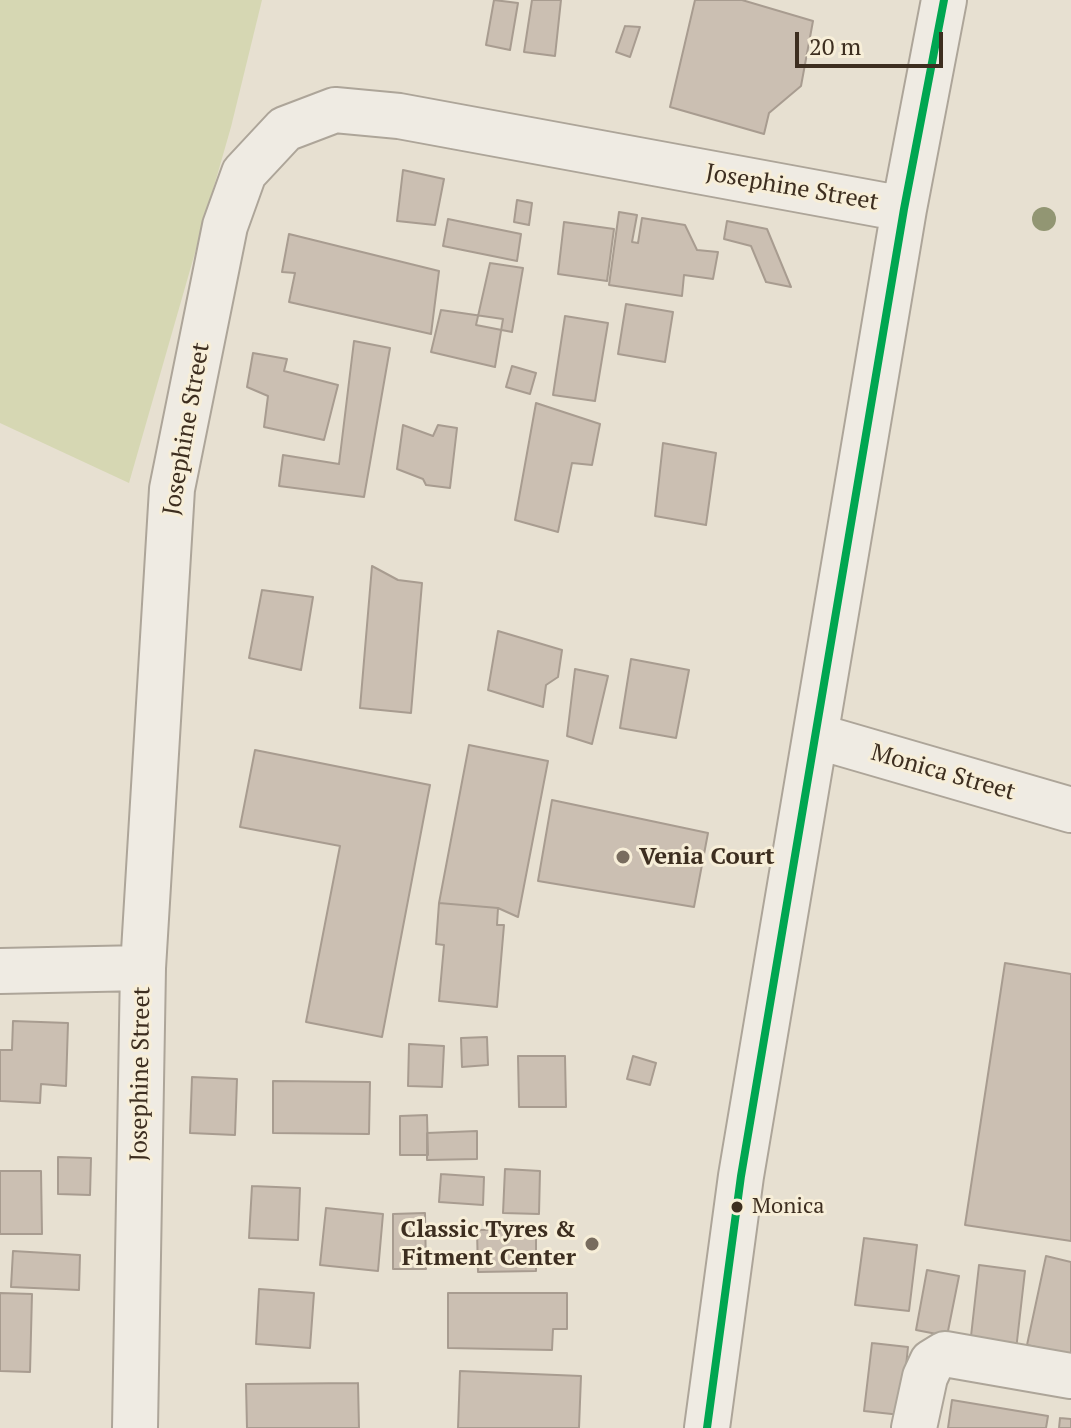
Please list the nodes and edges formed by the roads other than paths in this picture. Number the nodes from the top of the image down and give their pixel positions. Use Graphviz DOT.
graph roads {
  1 [pos="944,0"];
  2 [pos="904,209"];
  3 [pos="816,736"];
  4 [pos="1071,810"];
  5 [pos="143,968"];
  6 [pos="0,971"];
  7 [pos="1071,1376"];
  8 [pos="135,1428"];
  9 [pos="707,1428"];
  10 [pos="914,1428"];
  1 -- 2 [label="street"];
  2 -- 3 [label="street"];
  2 -- 5 [label="street, Josephine Street"];
  3 -- 4 [label="street, Monica Street"];
  3 -- 9 [label="street"];
  5 -- 6 [label="street"];
  5 -- 8 [label="street, Josephine Street"];
  7 -- 10 [label="street"];
}
